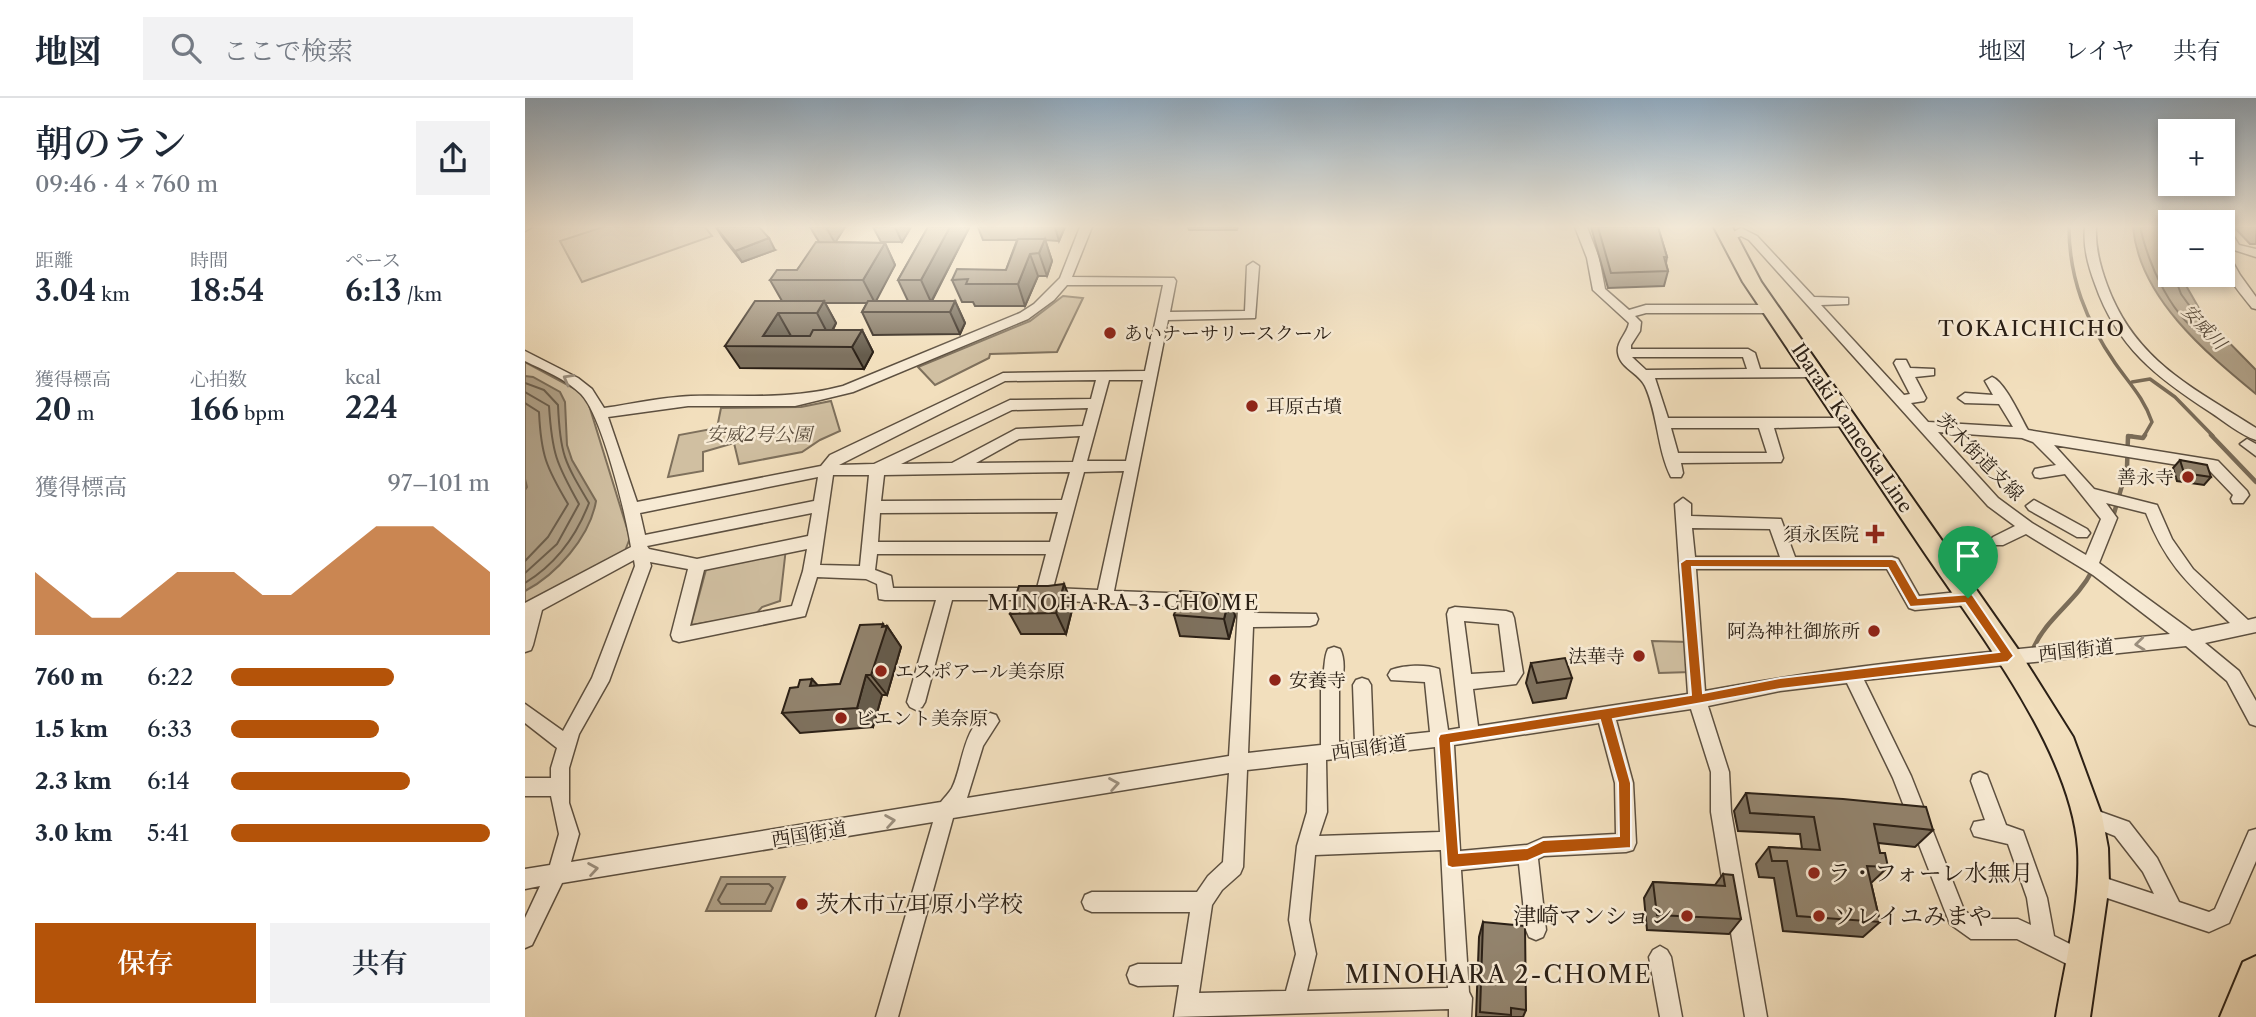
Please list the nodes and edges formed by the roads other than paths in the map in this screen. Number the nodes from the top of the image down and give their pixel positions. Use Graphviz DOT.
graph roads {
  1 [pos="1069,270"];
  2 [pos="1253,270"];
  3 [pos="1595,270"];
  4 [pos="1747,270"];
  5 [pos="1781,270"];
  6 [pos="2096,270"];
  7 [pos="2235,277"];
  8 [pos="1065,281"];
  9 [pos="1809,301"];
  10 [pos="1844,301"];
  11 [pos="2256,304"];
  12 [pos="1770,309"];
  13 [pos="1627,314"];
  14 [pos="1164,316"];
  15 [pos="1624,353"];
  16 [pos="525,355"];
  17 [pos="1929,372"];
  18 [pos="1815,373"];
  19 [pos="1646,374"];
  20 [pos="1755,374"];
  21 [pos="1104,375"];
  22 [pos="1152,375"];
  23 [pos="1992,381"];
  24 [pos="1965,398"];
  25 [pos="1899,400"];
  26 [pos="2005,400"];
  27 [pos="1097,403"];
  28 [pos="600,413"];
  29 [pos="1663,423"];
  30 [pos="1765,423"];
  31 [pos="1849,423"];
  32 [pos="1922,426"];
  33 [pos="1089,431"];
  34 [pos="2031,436"];
  35 [pos="2253,443"];
  36 [pos="1672,458"];
  37 [pos="1132,466"];
  38 [pos="1080,467"];
  39 [pos="954,468"];
  40 [pos="2068,468"];
  41 [pos="877,469"];
  42 [pos="826,470"];
  43 [pos="1676,473"];
  44 [pos="2040,473"];
  45 [pos="2089,494"];
  46 [pos="2238,499"];
  47 [pos="1683,504"];
  48 [pos="819,506"];
  49 [pos="1069,506"];
  50 [pos="2034,506"];
  51 [pos="873,507"];
  52 [pos="632,509"];
  53 [pos="2057,519"];
  54 [pos="1686,522"];
  55 [pos="2027,527"];
  56 [pos="2082,533"];
  57 [pos="2041,536"];
  58 [pos="814,541"];
  59 [pos="1998,541"];
  60 [pos="641,548"];
  61 [pos="870,548"];
  62 [pos="1057,548"];
  63 [pos="1686,563"];
  64 [pos="1790,564"];
  65 [pos="697,565"];
  66 [pos="2090,565"];
  67 [pos="811,571"];
  68 [pos="867,573"];
  69 [pos="946,594"];
  70 [pos="1043,594"];
  71 [pos="1105,597"];
  72 [pos="1968,598"];
  73 [pos="530,608"];
  74 [pos="1310,619"];
  75 [pos="1245,620"];
  76 [pos="2250,626"];
  77 [pos="2189,639"];
  78 [pos="525,645"];
  79 [pos="1334,654"];
  80 [pos="2008,656"];
  81 [pos="1397,675"];
  82 [pos="1852,675"];
  83 [pos="1464,682"];
  84 [pos="1362,685"];
  85 [pos="1697,700"];
  86 [pos="915,702"];
  87 [pos="525,712"];
  88 [pos="1605,714"];
  89 [pos="2256,718"];
  90 [pos="990,721"];
  91 [pos="1470,734"];
  92 [pos="1442,738"];
  93 [pos="567,745"];
  94 [pos="1364,748"];
  95 [pos="1323,754"];
  96 [pos="1236,763"];
  97 [pos="1980,781"];
  98 [pos="525,787"];
  99 [pos="560,787"];
  100 [pos="945,812"];
  101 [pos="2087,816"];
  102 [pos="2256,838"];
  103 [pos="1307,846"];
  104 [pos="1451,851"];
  105 [pos="1528,854"];
  106 [pos="554,875"];
  107 [pos="525,879"];
  108 [pos="2093,884"];
  109 [pos="1093,902"];
  110 [pos="1202,902"];
  111 [pos="2171,907"];
  112 [pos="1536,930"];
  113 [pos="525,938"];
  114 [pos="2045,943"];
  115 [pos="1660,957"];
  116 [pos="2081,960"];
  117 [pos="1137,975"];
  118 [pos="2256,975"];
  119 [pos="1192,979"];
  120 [pos="1294,1001"];
  121 [pos="1460,1008"];
  122 [pos="1186,1010"];
  123 [pos="887,1017"];
  124 [pos="1671,1017"];
  125 [pos="1750,1017"];
  126 [pos="2073,1017"];
  127 [pos="2239,1017"];
  1 -- 8 [label="street"];
  2 -- 14 [label="street"];
  3 -- 13 [label="street"];
  4 -- 12 [label="main road, Ibaraki Kameoka Line"];
  5 -- 9 [label="street, 茨木街道支線"];
  6 -- 35 [label="street"];
  7 -- 11 [label="street"];
  8 -- 14 [label="street"];
  8 -- 28 [label="street"];
  9 -- 10 [label="street"];
  9 -- 25 [label="street, 茨木街道支線"];
  12 -- 13 [label="street"];
  12 -- 18 [label="main road, Ibaraki Kameoka Line"];
  13 -- 15 [label="street"];
  14 -- 22 [label="street"];
  15 -- 19 [label="street"];
  15 -- 20 [label="street"];
  28 -- 16 [label="street, one-way"];
  17 -- 25 [label="street"];
  18 -- 20 [label="street"];
  18 -- 31 [label="main road, Ibaraki Kameoka Line"];
  19 -- 20 [label="street"];
  19 -- 29 [label="street"];
  21 -- 22 [label="street"];
  21 -- 27 [label="street"];
  21 -- 42 [label="street"];
  22 -- 37 [label="street"];
  23 -- 26 [label="street"];
  24 -- 26 [label="street"];
  25 -- 32 [label="street, 茨木街道支線"];
  26 -- 34 [label="street"];
  27 -- 33 [label="street"];
  27 -- 41 [label="street"];
  28 -- 52 [label="street"];
  29 -- 30 [label="street"];
  29 -- 36 [label="street"];
  30 -- 31 [label="street"];
  30 -- 36 [label="street"];
  31 -- 72 [label="main road, Ibaraki Kameoka Line"];
  32 -- 34 [label="street"];
  32 -- 55 [label="street, 茨木街道支線"];
  33 -- 38 [label="street"];
  33 -- 39 [label="street"];
  34 -- 40 [label="street"];
  34 -- 46 [label="street"];
  36 -- 43 [label="street"];
  37 -- 38 [label="street"];
  37 -- 71 [label="street"];
  38 -- 39 [label="street"];
  38 -- 49 [label="street"];
  39 -- 41 [label="street"];
  40 -- 44 [label="street"];
  40 -- 45 [label="street"];
  41 -- 42 [label="street"];
  41 -- 51 [label="street"];
  42 -- 48 [label="street"];
  42 -- 52 [label="street"];
  45 -- 66 [label="street"];
  45 -- 76 [label="street"];
  47 -- 54 [label="street"];
  48 -- 58 [label="street"];
  48 -- 60 [label="street"];
  49 -- 51 [label="street"];
  49 -- 62 [label="street"];
  50 -- 53 [label="street"];
  51 -- 61 [label="street"];
  52 -- 60 [label="street"];
  53 -- 56 [label="street"];
  53 -- 57 [label="street"];
  54 -- 63 [label="street"];
  54 -- 64 [label="street"];
  55 -- 57 [label="street, 茨木街道支線"];
  55 -- 59 [label="street"];
  57 -- 66 [label="street, 茨木街道支線"];
  58 -- 65 [label="street"];
  58 -- 67 [label="street"];
  60 -- 65 [label="street"];
  60 -- 73 [label="street"];
  60 -- 93 [label="street"];
  61 -- 62 [label="street"];
  61 -- 68 [label="street"];
  62 -- 70 [label="street"];
  63 -- 64 [label="street"];
  63 -- 85 [label="street"];
  64 -- 72 [label="street"];
  65 -- 67 [label="street"];
  66 -- 77 [label="street, 茨木街道支線"];
  67 -- 68 [label="street"];
  68 -- 69 [label="street"];
  69 -- 70 [label="street"];
  69 -- 86 [label="street"];
  70 -- 71 [label="street"];
  71 -- 75 [label="street"];
  72 -- 80 [label="main road, Ibaraki Kameoka Line"];
  73 -- 78 [label="street"];
  74 -- 75 [label="street"];
  75 -- 96 [label="street"];
  76 -- 77 [label="street, 西国街道"];
  77 -- 80 [label="street, 西国街道, one-way"];
  77 -- 89 [label="street, 茨木街道支線"];
  79 -- 95 [label="street"];
  80 -- 82 [label="street, 西国街道"];
  80 -- 101 [label="main road, Ibaraki Kameoka Line"];
  81 -- 92 [label="street"];
  82 -- 85 [label="street, 西国街道"];
  82 -- 114 [label="street"];
  83 -- 83 [label="street"];
  83 -- 91 [label="street"];
  84 -- 94 [label="street"];
  85 -- 88 [label="street, 西国街道"];
  85 -- 125 [label="street"];
  87 -- 93 [label="street"];
  88 -- 91 [label="street, 西国街道"];
  88 -- 105 [label="street"];
  90 -- 100 [label="street"];
  91 -- 92 [label="street, 西国街道"];
  92 -- 94 [label="street, 西国街道"];
  92 -- 104 [label="street"];
  93 -- 99 [label="street"];
  94 -- 95 [label="street, 西国街道"];
  95 -- 96 [label="street, 西国街道"];
  95 -- 103 [label="street"];
  100 -- 96 [label="street, 西国街道, one-way"];
  96 -- 110 [label="street"];
  97 -- 114 [label="street"];
  98 -- 99 [label="street"];
  99 -- 106 [label="street"];
  106 -- 100 [label="street, 西国街道, one-way"];
  100 -- 123 [label="street"];
  101 -- 108 [label="main road, Ibaraki Kameoka Line"];
  101 -- 111 [label="street"];
  102 -- 111 [label="street"];
  103 -- 104 [label="street"];
  103 -- 120 [label="street"];
  104 -- 105 [label="street"];
  104 -- 121 [label="street"];
  105 -- 112 [label="street"];
  106 -- 107 [label="street, 西国街道"];
  106 -- 113 [label="street"];
  108 -- 111 [label="street"];
  108 -- 116 [label="main road, Ibaraki Kameoka Line"];
  109 -- 110 [label="street"];
  110 -- 119 [label="street"];
  114 -- 116 [label="street"];
  115 -- 124 [label="street"];
  116 -- 126 [label="main road, Ibaraki Kameoka Line"];
  117 -- 119 [label="street"];
  118 -- 127 [label="highway"];
  119 -- 122 [label="street"];
  120 -- 121 [label="street"];
  120 -- 122 [label="street"];
}
